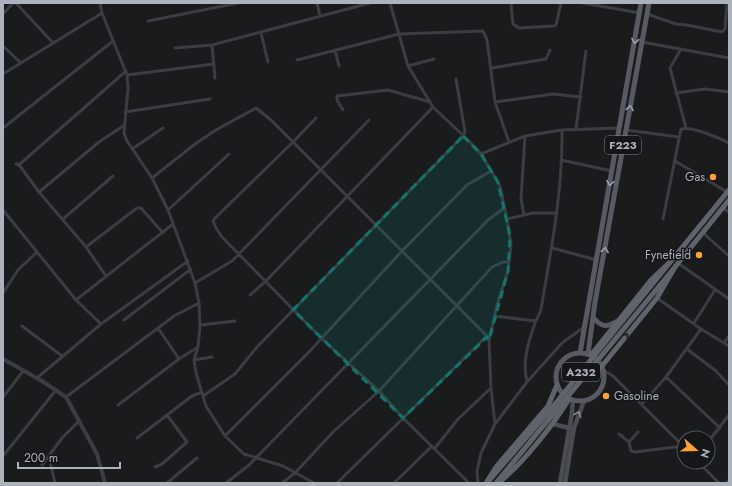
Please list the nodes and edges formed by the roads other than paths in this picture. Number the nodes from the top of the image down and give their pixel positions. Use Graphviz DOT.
graph roads {
  1 [pos="13,3"];
  2 [pos="16,3"];
  3 [pos="100,3"];
  4 [pos="238,3"];
  5 [pos="317,3"];
  6 [pos="370,3"];
  7 [pos="390,3"];
  8 [pos="511,3"];
  9 [pos="561,3"];
  10 [pos="582,3"];
  11 [pos="641,3"];
  12 [pos="649,3"];
  13 [pos="728,3"];
  14 [pos="102,13"];
  15 [pos="640,13"];
  16 [pos="647,13"];
  17 [pos="3,14"];
  18 [pos="320,16"];
  19 [pos="148,21"];
  20 [pos="261,33"];
  21 [pos="399,34"];
  22 [pos="114,41"];
  23 [pos="641,42"];
  24 [pos="53,43"];
  25 [pos="212,45"];
  26 [pos="3,46"];
  27 [pos="175,48"];
  28 [pos="681,49"];
  29 [pos="335,50"];
  30 [pos="550,50"];
  31 [pos="586,51"];
  32 [pos="729,58"];
  33 [pos="434,59"];
  34 [pos="297,60"];
  35 [pos="268,62"];
  36 [pos="20,63"];
  37 [pos="214,64"];
  38 [pos="339,66"];
  39 [pos="408,66"];
  40 [pos="492,68"];
  41 [pos="126,71"];
  42 [pos="3,74"];
  43 [pos="127,75"];
  44 [pos="215,78"];
  45 [pos="456,79"];
  46 [pos="729,92"];
  47 [pos="676,93"];
  48 [pos="581,97"];
  49 [pos="210,99"];
  50 [pos="430,102"];
  51 [pos="495,102"];
  52 [pos="433,107"];
  53 [pos="343,110"];
  54 [pos="125,112"];
  55 [pos="316,118"];
  56 [pos="369,120"];
  57 [pos="123,126"];
  58 [pos="3,128"];
  59 [pos="163,128"];
  60 [pos="619,128"];
  61 [pos="686,128"];
  62 [pos="576,129"];
  63 [pos="562,130"];
  64 [pos="626,130"];
  65 [pos="463,136"];
  66 [pos="525,136"];
  67 [pos="679,137"];
  68 [pos="509,142"];
  69 [pos="729,143"];
  70 [pos="292,144"];
  71 [pos="132,149"];
  72 [pos="229,154"];
  73 [pos="481,154"];
  74 [pos="561,160"];
  75 [pos="675,161"];
  76 [pos="320,170"];
  77 [pos="491,171"];
  78 [pos="612,171"];
  79 [pos="113,176"];
  80 [pos="152,178"];
  81 [pos="728,191"];
  82 [pos="39,192"];
  83 [pos="347,196"];
  84 [pos="729,200"];
  85 [pos="504,208"];
  86 [pos="722,208"];
  87 [pos="3,210"];
  88 [pos="168,210"];
  89 [pos="729,212"];
  90 [pos="555,213"];
  91 [pos="524,215"];
  92 [pos="63,219"];
  93 [pos="507,219"];
  94 [pos="664,219"];
  95 [pos="702,222"];
  96 [pos="173,224"];
  97 [pos="376,225"];
  98 [pos="708,225"];
  99 [pos="702,232"];
  100 [pos="163,233"];
  101 [pos="86,248"];
  102 [pos="552,248"];
  103 [pos="402,251"];
  104 [pos="37,252"];
  105 [pos="239,253"];
  106 [pos="729,256"];
  107 [pos="597,260"];
  108 [pos="672,260"];
  109 [pos="188,261"];
  110 [pos="509,262"];
  111 [pos="676,265"];
  112 [pos="191,269"];
  113 [pos="106,276"];
  114 [pos="430,280"];
  115 [pos="266,281"];
  116 [pos="195,283"];
  117 [pos="595,287"];
  118 [pos="716,290"];
  119 [pos="3,293"];
  120 [pos="250,295"];
  121 [pos="657,298"];
  122 [pos="729,299"];
  123 [pos="76,300"];
  124 [pos="199,303"];
  125 [pos="457,307"];
  126 [pos="293,310"];
  127 [pos="495,316"];
  128 [pos="593,317"];
  129 [pos="124,320"];
  130 [pos="235,321"];
  131 [pos="618,321"];
  132 [pos="535,322"];
  133 [pos="694,323"];
  134 [pos="101,324"];
  135 [pos="200,325"];
  136 [pos="22,326"];
  137 [pos="584,326"];
  138 [pos="158,328"];
  139 [pos="701,329"];
  140 [pos="487,336"];
  141 [pos="729,336"];
  142 [pos="321,338"];
  143 [pos="489,340"];
  144 [pos="724,343"];
  145 [pos="729,346"];
  146 [pos="198,348"];
  147 [pos="686,349"];
  148 [pos="580,353"];
  149 [pos="589,355"];
  150 [pos="62,356"];
  151 [pos="212,357"];
  152 [pos="3,359"];
  153 [pos="179,359"];
  154 [pos="194,360"];
  155 [pos="349,363"];
  156 [pos="602,368"];
  157 [pos="24,370"];
  158 [pos="666,376"];
  159 [pos="37,378"];
  160 [pos="527,382"];
  161 [pos="557,385"];
  162 [pos="729,385"];
  163 [pos="491,388"];
  164 [pos="56,390"];
  165 [pos="379,391"];
  166 [pos="202,392"];
  167 [pos="203,396"];
  168 [pos="3,397"];
  169 [pos="66,398"];
  170 [pos="571,400"];
  171 [pos="584,401"];
  172 [pos="642,404"];
  173 [pos="118,405"];
  174 [pos="167,415"];
  175 [pos="729,415"];
  176 [pos="403,418"];
  177 [pos="78,421"];
  178 [pos="495,424"];
  179 [pos="552,424"];
  180 [pos="569,428"];
  181 [pos="720,428"];
  182 [pos="638,432"];
  183 [pos="716,433"];
  184 [pos="619,434"];
  185 [pos="225,436"];
  186 [pos="137,438"];
  187 [pos="676,440"];
  188 [pos="629,442"];
  189 [pos="433,447"];
  190 [pos="676,448"];
  191 [pos="3,456"];
  192 [pos="256,456"];
  193 [pos="49,457"];
  194 [pos="197,458"];
  195 [pos="42,465"];
  196 [pos="155,467"];
  197 [pos="706,470"];
  198 [pos="295,473"];
  199 [pos="729,480"];
  200 [pos="56,483"];
  201 [pos="105,483"];
  202 [pos="167,483"];
  203 [pos="226,483"];
  204 [pos="282,483"];
  205 [pos="314,483"];
  206 [pos="337,483"];
  207 [pos="394,483"];
  208 [pos="469,483"];
  209 [pos="478,483"];
  210 [pos="486,483"];
  211 [pos="497,483"];
  212 [pos="560,483"];
  213 [pos="565,483"];
  214 [pos="719,483"];
  215 [pos="726,483"];
  1 -- 17 [label="street"];
  2 -- 24 [label="street"];
  3 -- 14 [label="street"];
  4 -- 19 [label="street"];
  5 -- 18 [label="street"];
  6 -- 18 [label="street"];
  7 -- 21 [label="street"];
  8 -- 9 [label="street"];
  10 -- 15 [label="street"];
  11 -- 15 [label="main road, F223"];
  12 -- 16 [label="main road, F223"];
  13 -- 16 [label="street"];
  14 -- 22 [label="street"];
  14 -- 24 [label="street"];
  15 -- 60 [label="main road, F223, one-way"];
  16 -- 23 [label="main road, F223"];
  18 -- 20 [label="street"];
  20 -- 25 [label="street"];
  20 -- 35 [label="street"];
  21 -- 29 [label="street"];
  21 -- 39 [label="street"];
  21 -- 40 [label="street"];
  22 -- 41 [label="street"];
  22 -- 58 [label="street"];
  23 -- 28 [label="street"];
  64 -- 23 [label="main road, F223, one-way"];
  24 -- 36 [label="street"];
  25 -- 27 [label="street"];
  25 -- 37 [label="street"];
  26 -- 36 [label="street"];
  28 -- 32 [label="street"];
  28 -- 47 [label="street"];
  29 -- 34 [label="street"];
  29 -- 38 [label="street"];
  30 -- 40 [label="street"];
  31 -- 48 [label="street"];
  33 -- 39 [label="street"];
  36 -- 42 [label="street"];
  37 -- 43 [label="street"];
  37 -- 44 [label="street"];
  39 -- 50 [label="street"];
  40 -- 51 [label="street"];
  41 -- 43 [label="street"];
  41 -- 82 [label="street"];
  43 -- 54 [label="street"];
  45 -- 65 [label="street"];
  46 -- 47 [label="street"];
  47 -- 61 [label="street"];
  48 -- 51 [label="street"];
  48 -- 62 [label="street"];
  49 -- 54 [label="street"];
  50 -- 52 [label="street"];
  50 -- 53 [label="street"];
  51 -- 68 [label="street"];
  52 -- 65 [label="street"];
  52 -- 83 [label="street"];
  54 -- 57 [label="street"];
  55 -- 70 [label="street"];
  56 -- 76 [label="street"];
  57 -- 71 [label="street"];
  57 -- 82 [label="street"];
  59 -- 71 [label="street"];
  60 -- 62 [label="street"];
  60 -- 78 [label="main road, F223"];
  61 -- 67 [label="street"];
  61 -- 69 [label="street"];
  62 -- 63 [label="street"];
  63 -- 66 [label="street"];
  63 -- 74 [label="street"];
  64 -- 67 [label="street"];
  117 -- 64 [label="main road, F223, one-way"];
  65 -- 73 [label="street"];
  65 -- 97 [label="street"];
  66 -- 68 [label="street"];
  66 -- 91 [label="street"];
  67 -- 75 [label="street"];
  68 -- 73 [label="street"];
  70 -- 76 [label="street"];
  70 -- 80 [label="street"];
  70 -- 105 [label="street"];
  71 -- 80 [label="street"];
  72 -- 88 [label="street"];
  73 -- 77 [label="street"];
  74 -- 78 [label="street"];
  74 -- 90 [label="street"];
  75 -- 81 [label="street"];
  75 -- 94 [label="street"];
  76 -- 83 [label="street"];
  76 -- 105 [label="street"];
  77 -- 85 [label="street"];
  77 -- 103 [label="street"];
  78 -- 107 [label="main road, F223, one-way"];
  79 -- 92 [label="street"];
  80 -- 88 [label="street"];
  81 -- 95 [label="highway, A232"];
  82 -- 92 [label="street"];
  83 -- 97 [label="street"];
  83 -- 115 [label="street"];
  84 -- 86 [label="highway, A232"];
  85 -- 93 [label="street"];
  85 -- 114 [label="street"];
  86 -- 89 [label="street"];
  86 -- 98 [label="highway, A232"];
  87 -- 104 [label="street"];
  88 -- 96 [label="street"];
  90 -- 91 [label="street"];
  90 -- 102 [label="street"];
  91 -- 93 [label="street"];
  92 -- 101 [label="street"];
  93 -- 110 [label="street"];
  95 -- 98 [label="highway"];
  95 -- 108 [label="highway, A232"];
  96 -- 100 [label="street"];
  96 -- 109 [label="street"];
  97 -- 103 [label="street"];
  97 -- 126 [label="street"];
  98 -- 99 [label="highway, A232"];
  99 -- 106 [label="street"];
  99 -- 111 [label="highway, A232"];
  100 -- 101 [label="street"];
  100 -- 113 [label="street"];
  101 -- 113 [label="street"];
  102 -- 107 [label="street"];
  102 -- 132 [label="street"];
  103 -- 114 [label="street"];
  103 -- 142 [label="street"];
  104 -- 119 [label="street"];
  104 -- 123 [label="street"];
  105 -- 115 [label="street"];
  105 -- 116 [label="street"];
  107 -- 117 [label="main road, F223"];
  108 -- 131 [label="highway"];
  108 -- 210 [label="highway, A232, bridge"];
  109 -- 112 [label="street"];
  109 -- 134 [label="street"];
  110 -- 125 [label="street"];
  110 -- 127 [label="street"];
  111 -- 118 [label="street"];
  111 -- 121 [label="highway"];
  111 -- 211 [label="highway, A232, bridge"];
  112 -- 116 [label="street"];
  112 -- 129 [label="street"];
  113 -- 123 [label="street"];
  114 -- 125 [label="street"];
  114 -- 155 [label="street"];
  115 -- 120 [label="street"];
  115 -- 126 [label="street"];
  116 -- 124 [label="street"];
  117 -- 128 [label="main road, F223"];
  117 -- 137 [label="main road, F223"];
  118 -- 122 [label="street"];
  118 -- 133 [label="street"];
  121 -- 133 [label="street"];
  156 -- 121 [label="highway, one-way"];
  123 -- 134 [label="street"];
  124 -- 135 [label="street"];
  124 -- 138 [label="street"];
  125 -- 140 [label="street"];
  125 -- 165 [label="street"];
  126 -- 142 [label="street"];
  126 -- 167 [label="street"];
  127 -- 132 [label="street"];
  127 -- 143 [label="street"];
  128 -- 131 [label="main road"];
  128 -- 149 [label="main road, F223"];
  130 -- 135 [label="street"];
  131 -- 149 [label="highway"];
  132 -- 160 [label="street"];
  133 -- 139 [label="street"];
  134 -- 150 [label="street"];
  135 -- 146 [label="street"];
  136 -- 150 [label="street"];
  137 -- 148 [label="main road, F223"];
  137 -- 160 [label="street"];
  138 -- 153 [label="street"];
  138 -- 169 [label="street"];
  139 -- 144 [label="street"];
  139 -- 147 [label="street"];
  140 -- 143 [label="street"];
  140 -- 176 [label="street"];
  141 -- 144 [label="street"];
  142 -- 155 [label="street"];
  142 -- 185 [label="street"];
  143 -- 163 [label="street"];
  144 -- 145 [label="street"];
  146 -- 153 [label="street"];
  146 -- 154 [label="street"];
  147 -- 158 [label="street"];
  147 -- 162 [label="street"];
  148 -- 149 [label="main road"];
  148 -- 161 [label="main road"];
  149 -- 156 [label="main road"];
  150 -- 159 [label="street"];
  151 -- 154 [label="street"];
  152 -- 157 [label="street"];
  153 -- 173 [label="street"];
  154 -- 166 [label="street"];
  155 -- 165 [label="street"];
  155 -- 192 [label="street"];
  156 -- 171 [label="main road"];
  156 -- 172 [label="street"];
  157 -- 159 [label="street"];
  157 -- 168 [label="street"];
  158 -- 172 [label="street"];
  158 -- 181 [label="street"];
  159 -- 164 [label="street"];
  160 -- 178 [label="street"];
  161 -- 170 [label="main road"];
  161 -- 210 [label="highway"];
  163 -- 178 [label="street"];
  163 -- 189 [label="street"];
  164 -- 169 [label="street"];
  164 -- 191 [label="street"];
  165 -- 176 [label="street"];
  165 -- 198 [label="street"];
  166 -- 167 [label="street"];
  166 -- 174 [label="street"];
  167 -- 185 [label="street"];
  169 -- 177 [label="street"];
  170 -- 171 [label="main road"];
  170 -- 179 [label="highway"];
  170 -- 180 [label="main road"];
  213 -- 171 [label="main road, one-way"];
  172 -- 187 [label="street"];
  174 -- 186 [label="street"];
  174 -- 196 [label="street"];
  175 -- 181 [label="street"];
  176 -- 189 [label="street"];
  176 -- 206 [label="street"];
  177 -- 193 [label="street"];
  177 -- 201 [label="street"];
  178 -- 209 [label="street"];
  179 -- 180 [label="main road"];
  179 -- 211 [label="highway"];
  180 -- 212 [label="main road"];
  181 -- 183 [label="street"];
  182 -- 188 [label="street"];
  184 -- 188 [label="street"];
  185 -- 192 [label="street"];
  188 -- 190 [label="street"];
  189 -- 207 [label="street"];
  189 -- 208 [label="street"];
  192 -- 198 [label="street"];
  192 -- 203 [label="street"];
  193 -- 195 [label="street"];
  193 -- 200 [label="street"];
  194 -- 202 [label="street"];
  197 -- 214 [label="street"];
  198 -- 204 [label="street"];
  198 -- 205 [label="street"];
  199 -- 215 [label="street"];
}
